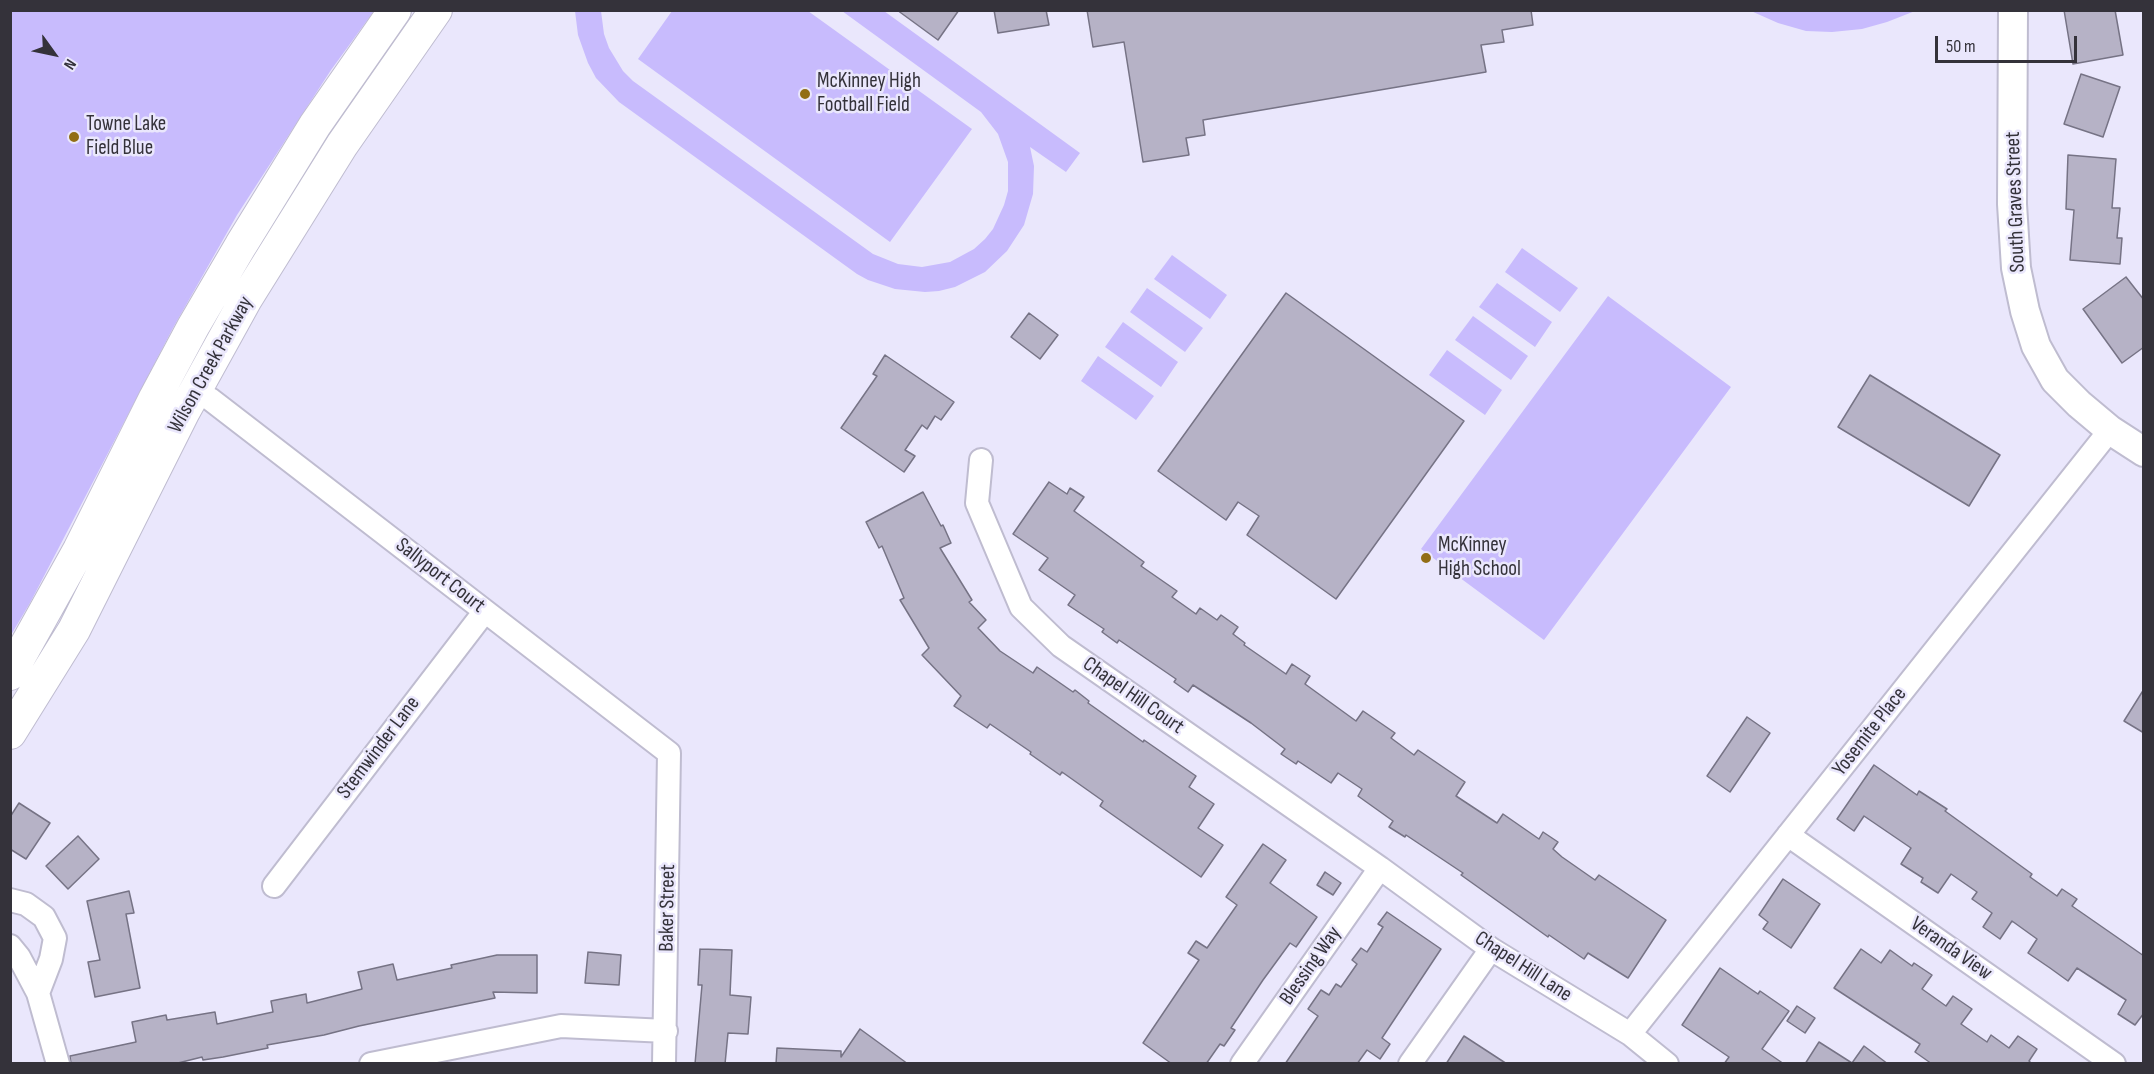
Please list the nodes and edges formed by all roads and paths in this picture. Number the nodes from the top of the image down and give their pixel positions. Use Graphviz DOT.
graph roads {
  1 [pos="395,10"];
  2 [pos="436,10"];
  3 [pos="2013,10"];
  4 [pos="210,399"];
  5 [pos="140,428"];
  6 [pos="2110,430"];
  7 [pos="168,442"];
  8 [pos="2144,452"];
  9 [pos="981,460"];
  10 [pos="485,611"];
  11 [pos="10,674"];
  12 [pos="10,734"];
  13 [pos="669,753"];
  14 [pos="1788,835"];
  15 [pos="1380,868"];
  16 [pos="274,886"];
  17 [pos="10,900"];
  18 [pos="10,946"];
  19 [pos="1491,949"];
  20 [pos="38,993"];
  21 [pos="666,1031"];
  22 [pos="1630,1034"];
  23 [pos="58,1064"];
  24 [pos="371,1064"];
  25 [pos="664,1064"];
  26 [pos="1242,1064"];
  27 [pos="1410,1064"];
  28 [pos="1667,1064"];
  29 [pos="2114,1064"];
  1 -- 5 [label="main road, Wilson Creek Parkway"];
  2 -- 7 [label="main road, Wilson Creek Parkway"];
  3 -- 6 [label="street, South Graves Street"];
  4 -- 10 [label="street, Sallyport Court"];
  5 -- 7 [label="main road"];
  5 -- 11 [label="main road, Wilson Creek Parkway"];
  6 -- 8 [label="street, South Graves Street"];
  6 -- 14 [label="street, Yosemite Place"];
  7 -- 12 [label="main road, Wilson Creek Parkway"];
  9 -- 15 [label="street, Chapel Hill Court"];
  10 -- 13 [label="street, Sallyport Court"];
  10 -- 16 [label="street, Stemwinder Lane"];
  13 -- 21 [label="street, Baker Street"];
  14 -- 22 [label="street, Yosemite Place"];
  14 -- 29 [label="street, Veranda View"];
  15 -- 19 [label="street, Chapel Hill Lane"];
  15 -- 26 [label="street, Blessing Way"];
  17 -- 20 [label="street"];
  18 -- 20 [label="street"];
  19 -- 22 [label="street, Chapel Hill Lane"];
  19 -- 27 [label="street"];
  20 -- 23 [label="street"];
  21 -- 24 [label="street"];
  21 -- 25 [label="street, Baker Street"];
  22 -- 28 [label="street, Chapel Hill Lane"];
}
